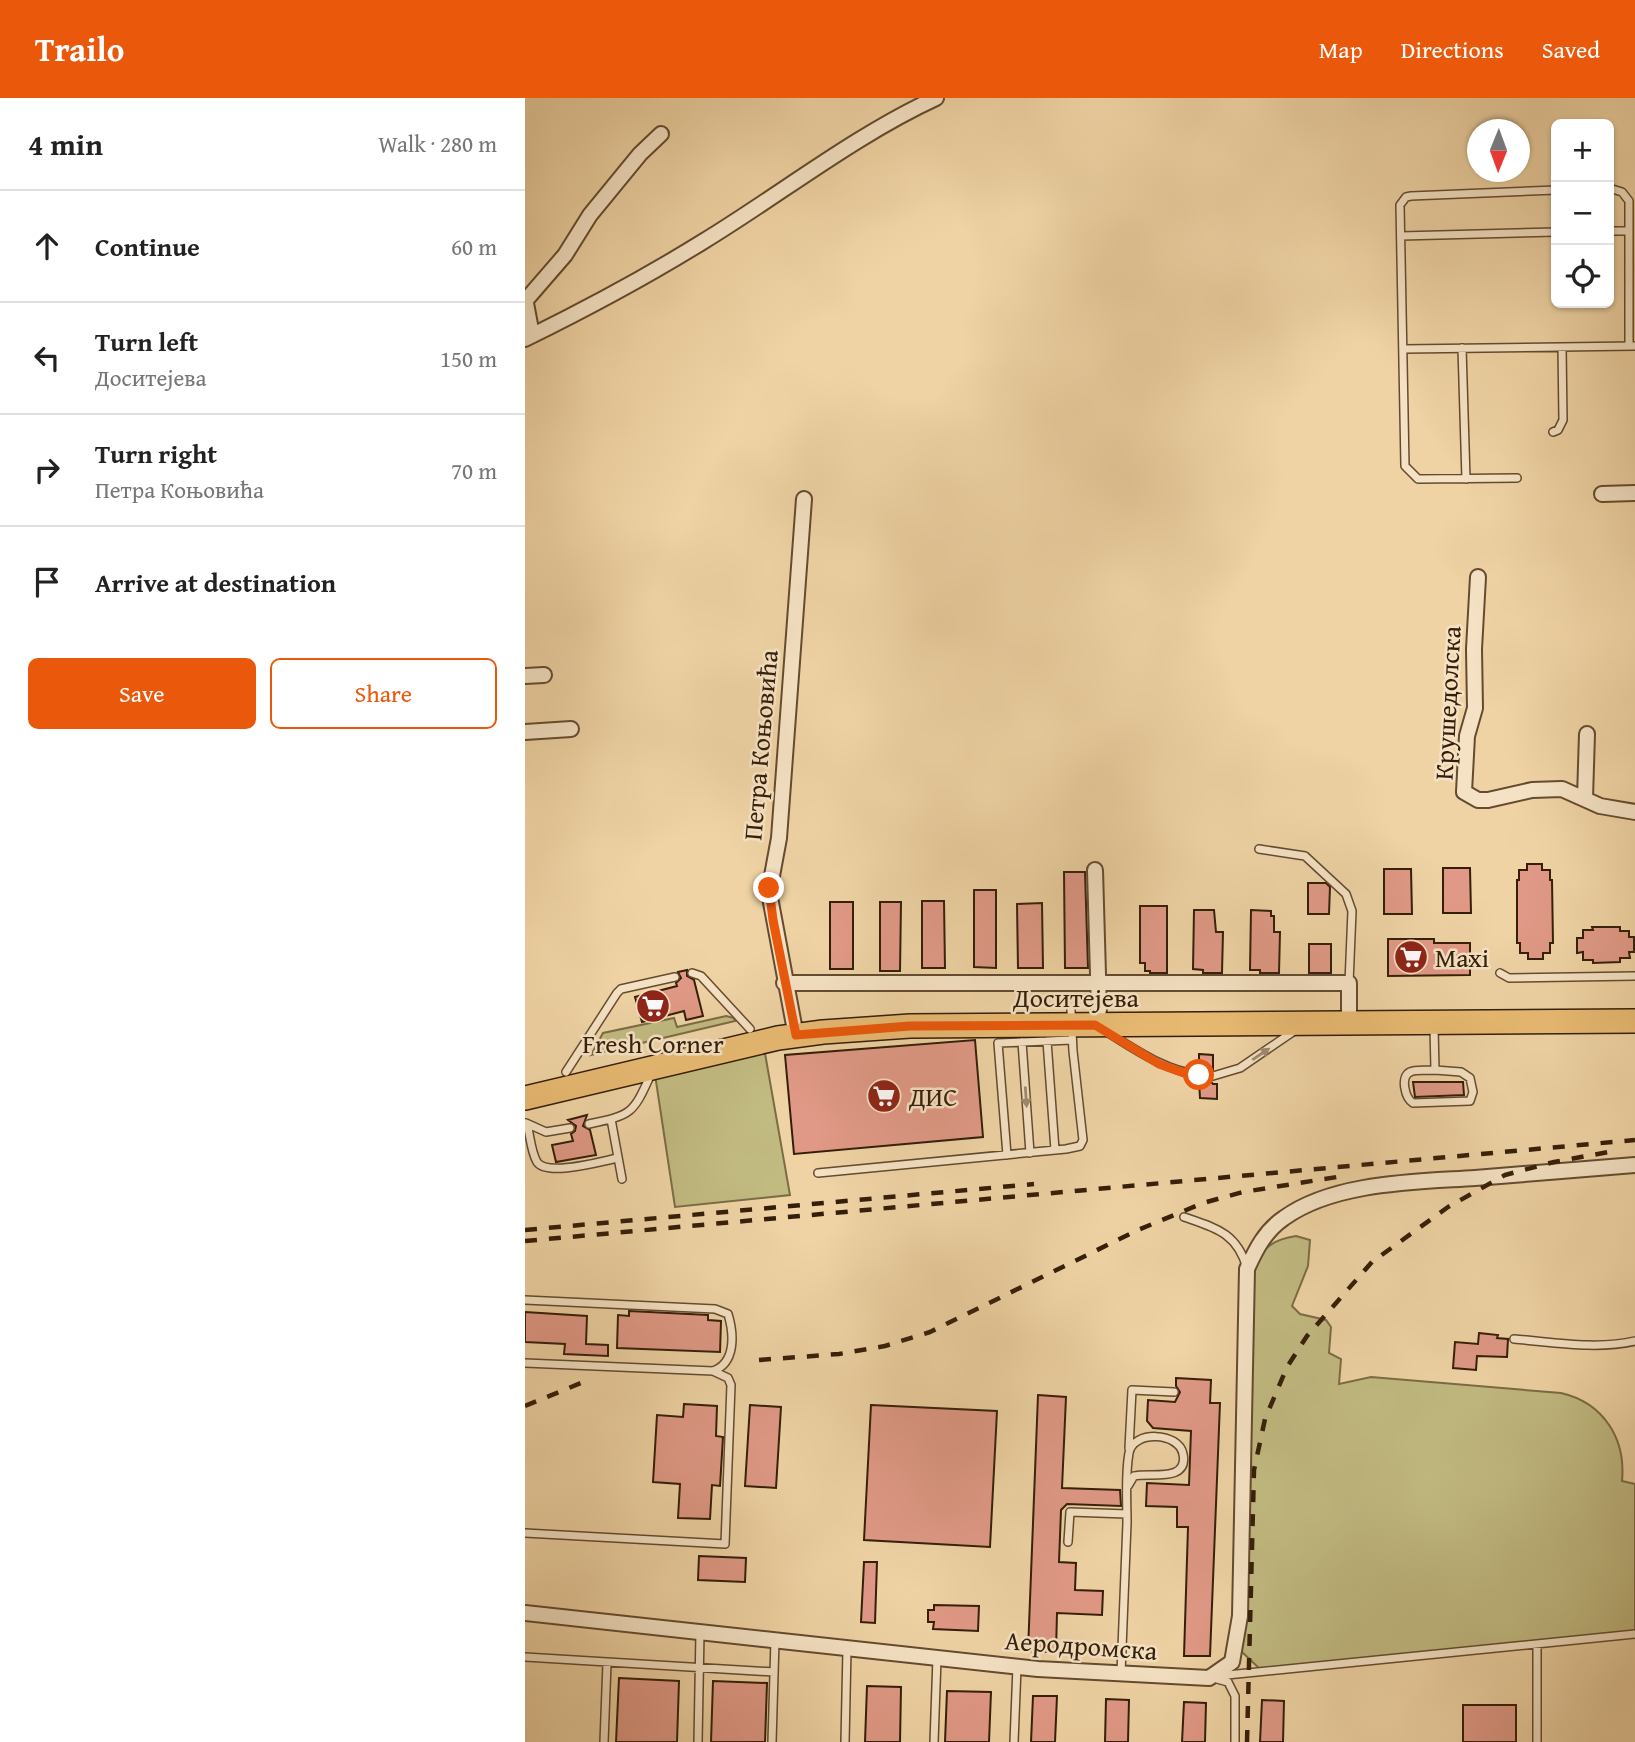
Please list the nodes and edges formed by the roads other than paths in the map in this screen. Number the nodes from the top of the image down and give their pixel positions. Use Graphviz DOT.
graph roads {
  1 [pos="936,98"];
  2 [pos="661,134"];
  3 [pos="1551,190"];
  4 [pos="1614,190"];
  5 [pos="1629,230"];
  6 [pos="1614,231"];
  7 [pos="1551,232"];
  8 [pos="1401,236"];
  9 [pos="525,299"];
  10 [pos="529,337"];
  11 [pos="1632,346"];
  12 [pos="1562,347"];
  13 [pos="1462,348"];
  14 [pos="1404,349"];
  15 [pos="1553,432"];
  16 [pos="1517,478"];
  17 [pos="1467,479"];
  18 [pos="1635,493"];
  19 [pos="1602,494"];
  20 [pos="804,499"];
  21 [pos="1478,577"];
  22 [pos="544,675"];
  23 [pos="525,676"];
  24 [pos="571,729"];
  25 [pos="525,732"];
  26 [pos="1587,734"];
  27 [pos="1585,798"];
  28 [pos="1635,812"];
  29 [pos="1259,849"];
  30 [pos="1095,870"];
  31 [pos="692,973"];
  32 [pos="1500,973"];
  33 [pos="675,976"];
  34 [pos="1635,976"];
  35 [pos="1098,982"];
  36 [pos="784,983"];
  37 [pos="1349,983"];
  38 [pos="1635,1006"];
  39 [pos="1599,1014"];
  40 [pos="1349,1016"];
  41 [pos="1097,1018"];
  42 [pos="1635,1021"];
  43 [pos="1434,1023"];
  44 [pos="1305,1024"];
  45 [pos="1072,1025"];
  46 [pos="795,1028"];
  47 [pos="750,1029"];
  48 [pos="1047,1041"];
  49 [pos="1022,1042"];
  50 [pos="654,1068"];
  51 [pos="1435,1070"];
  52 [pos="566,1072"];
  53 [pos="1199,1075"];
  54 [pos="1213,1076"];
  55 [pos="525,1082"];
  56 [pos="525,1098"];
  57 [pos="611,1119"];
  58 [pos="526,1123"];
  59 [pos="589,1124"];
  60 [pos="570,1128"];
  61 [pos="1055,1150"];
  62 [pos="1030,1153"];
  63 [pos="1007,1155"];
  64 [pos="618,1158"];
  65 [pos="1635,1165"];
  66 [pos="818,1173"];
  67 [pos="622,1180"];
  68 [pos="1184,1217"];
  69 [pos="1247,1269"];
  70 [pos="525,1300"];
  71 [pos="1514,1339"];
  72 [pos="1635,1342"];
  73 [pos="525,1363"];
  74 [pos="713,1371"];
  75 [pos="1174,1392"];
  76 [pos="1129,1453"];
  77 [pos="1128,1486"];
  78 [pos="1127,1514"];
  79 [pos="525,1533"];
  80 [pos="1068,1542"];
  81 [pos="525,1614"];
  82 [pos="700,1632"];
  83 [pos="1635,1634"];
  84 [pos="775,1640"];
  85 [pos="1537,1644"];
  86 [pos="847,1648"];
  87 [pos="525,1657"];
  88 [pos="937,1658"];
  89 [pos="607,1662"];
  90 [pos="1017,1667"];
  91 [pos="699,1668"];
  92 [pos="774,1672"];
  93 [pos="1121,1673"];
  94 [pos="1209,1678"];
  95 [pos="604,1742"];
  96 [pos="698,1742"];
  97 [pos="772,1742"];
  98 [pos="845,1742"];
  99 [pos="934,1742"];
  100 [pos="1014,1742"];
  101 [pos="1235,1742"];
  102 [pos="1537,1742"];
  1 -- 10 [label="street"];
  2 -- 9 [label="street"];
  3 -- 8 [label="lane"];
  4 -- 5 [label="lane"];
  5 -- 6 [label="lane"];
  5 -- 11 [label="lane"];
  7 -- 8 [label="lane"];
  8 -- 14 [label="lane"];
  9 -- 10 [label="street"];
  11 -- 12 [label="lane"];
  12 -- 13 [label="lane"];
  12 -- 15 [label="lane"];
  13 -- 14 [label="lane"];
  13 -- 17 [label="lane"];
  14 -- 17 [label="lane"];
  16 -- 17 [label="lane"];
  18 -- 19 [label="street"];
  20 -- 36 [label="street, Петра Коњовића"];
  21 -- 27 [label="street, Крушедолска"];
  22 -- 23 [label="street"];
  24 -- 25 [label="street"];
  26 -- 27 [label="street"];
  27 -- 28 [label="street, Крушедолска"];
  29 -- 37 [label="lane"];
  30 -- 35 [label="street"];
  31 -- 47 [label="lane"];
  32 -- 34 [label="lane"];
  33 -- 52 [label="lane"];
  35 -- 36 [label="street"];
  35 -- 37 [label="street"];
  35 -- 41 [label="street"];
  36 -- 46 [label="street, Петра Коњовића"];
  37 -- 40 [label="street"];
  38 -- 39 [label="main road, Доситејева"];
  39 -- 40 [label="main road, Доситејева"];
  39 -- 42 [label="main road, Доситејева"];
  39 -- 43 [label="main road, Доситејева"];
  40 -- 41 [label="main road, Доситејева"];
  40 -- 43 [label="main road, Доситејева"];
  40 -- 44 [label="main road, Доситејева"];
  41 -- 44 [label="main road, Доситејева"];
  41 -- 45 [label="main road, Доситејева"];
  41 -- 53 [label="lane"];
  43 -- 51 [label="lane"];
  54 -- 44 [label="lane, one-way"];
  45 -- 46 [label="main road, Доситејева"];
  45 -- 48 [label="lane"];
  45 -- 61 [label="lane"];
  46 -- 47 [label="main road, Доситејева"];
  46 -- 50 [label="main road, Доситејева"];
  47 -- 52 [label="main road, Доситејева"];
  48 -- 49 [label="lane"];
  48 -- 61 [label="lane"];
  49 -- 62 [label="lane, one-way"];
  49 -- 63 [label="lane"];
  50 -- 56 [label="main road, Доситејева"];
  50 -- 57 [label="lane"];
  51 -- 51 [label="lane"];
  52 -- 55 [label="main road, Доситејева"];
  57 -- 59 [label="lane"];
  57 -- 64 [label="lane"];
  58 -- 60 [label="lane"];
  58 -- 64 [label="lane"];
  61 -- 62 [label="lane"];
  62 -- 63 [label="lane"];
  63 -- 66 [label="lane"];
  64 -- 67 [label="lane"];
  65 -- 69 [label="street"];
  68 -- 69 [label="lane"];
  69 -- 94 [label="street"];
  70 -- 74 [label="lane"];
  71 -- 72 [label="lane"];
  73 -- 74 [label="lane"];
  74 -- 79 [label="lane"];
  75 -- 76 [label="lane"];
  76 -- 77 [label="lane"];
  76 -- 77 [label="lane"];
  77 -- 78 [label="lane"];
  78 -- 80 [label="lane"];
  78 -- 93 [label="lane"];
  81 -- 82 [label="street, Аеродромска"];
  82 -- 84 [label="street, Аеродромска"];
  82 -- 91 [label="lane"];
  83 -- 85 [label="lane, Аеродромска"];
  84 -- 86 [label="street, Аеродромска"];
  84 -- 92 [label="lane"];
  85 -- 94 [label="lane, Аеродромска"];
  85 -- 102 [label="lane"];
  86 -- 88 [label="street, Аеродромска"];
  86 -- 98 [label="lane"];
  87 -- 89 [label="lane"];
  88 -- 90 [label="street, Аеродромска"];
  88 -- 99 [label="lane"];
  89 -- 91 [label="lane"];
  89 -- 95 [label="lane"];
  90 -- 93 [label="street, Аеродромска"];
  90 -- 100 [label="lane"];
  91 -- 92 [label="lane"];
  91 -- 96 [label="lane"];
  92 -- 97 [label="lane"];
  93 -- 94 [label="street, Аеродромска"];
  94 -- 101 [label="lane"];
}
